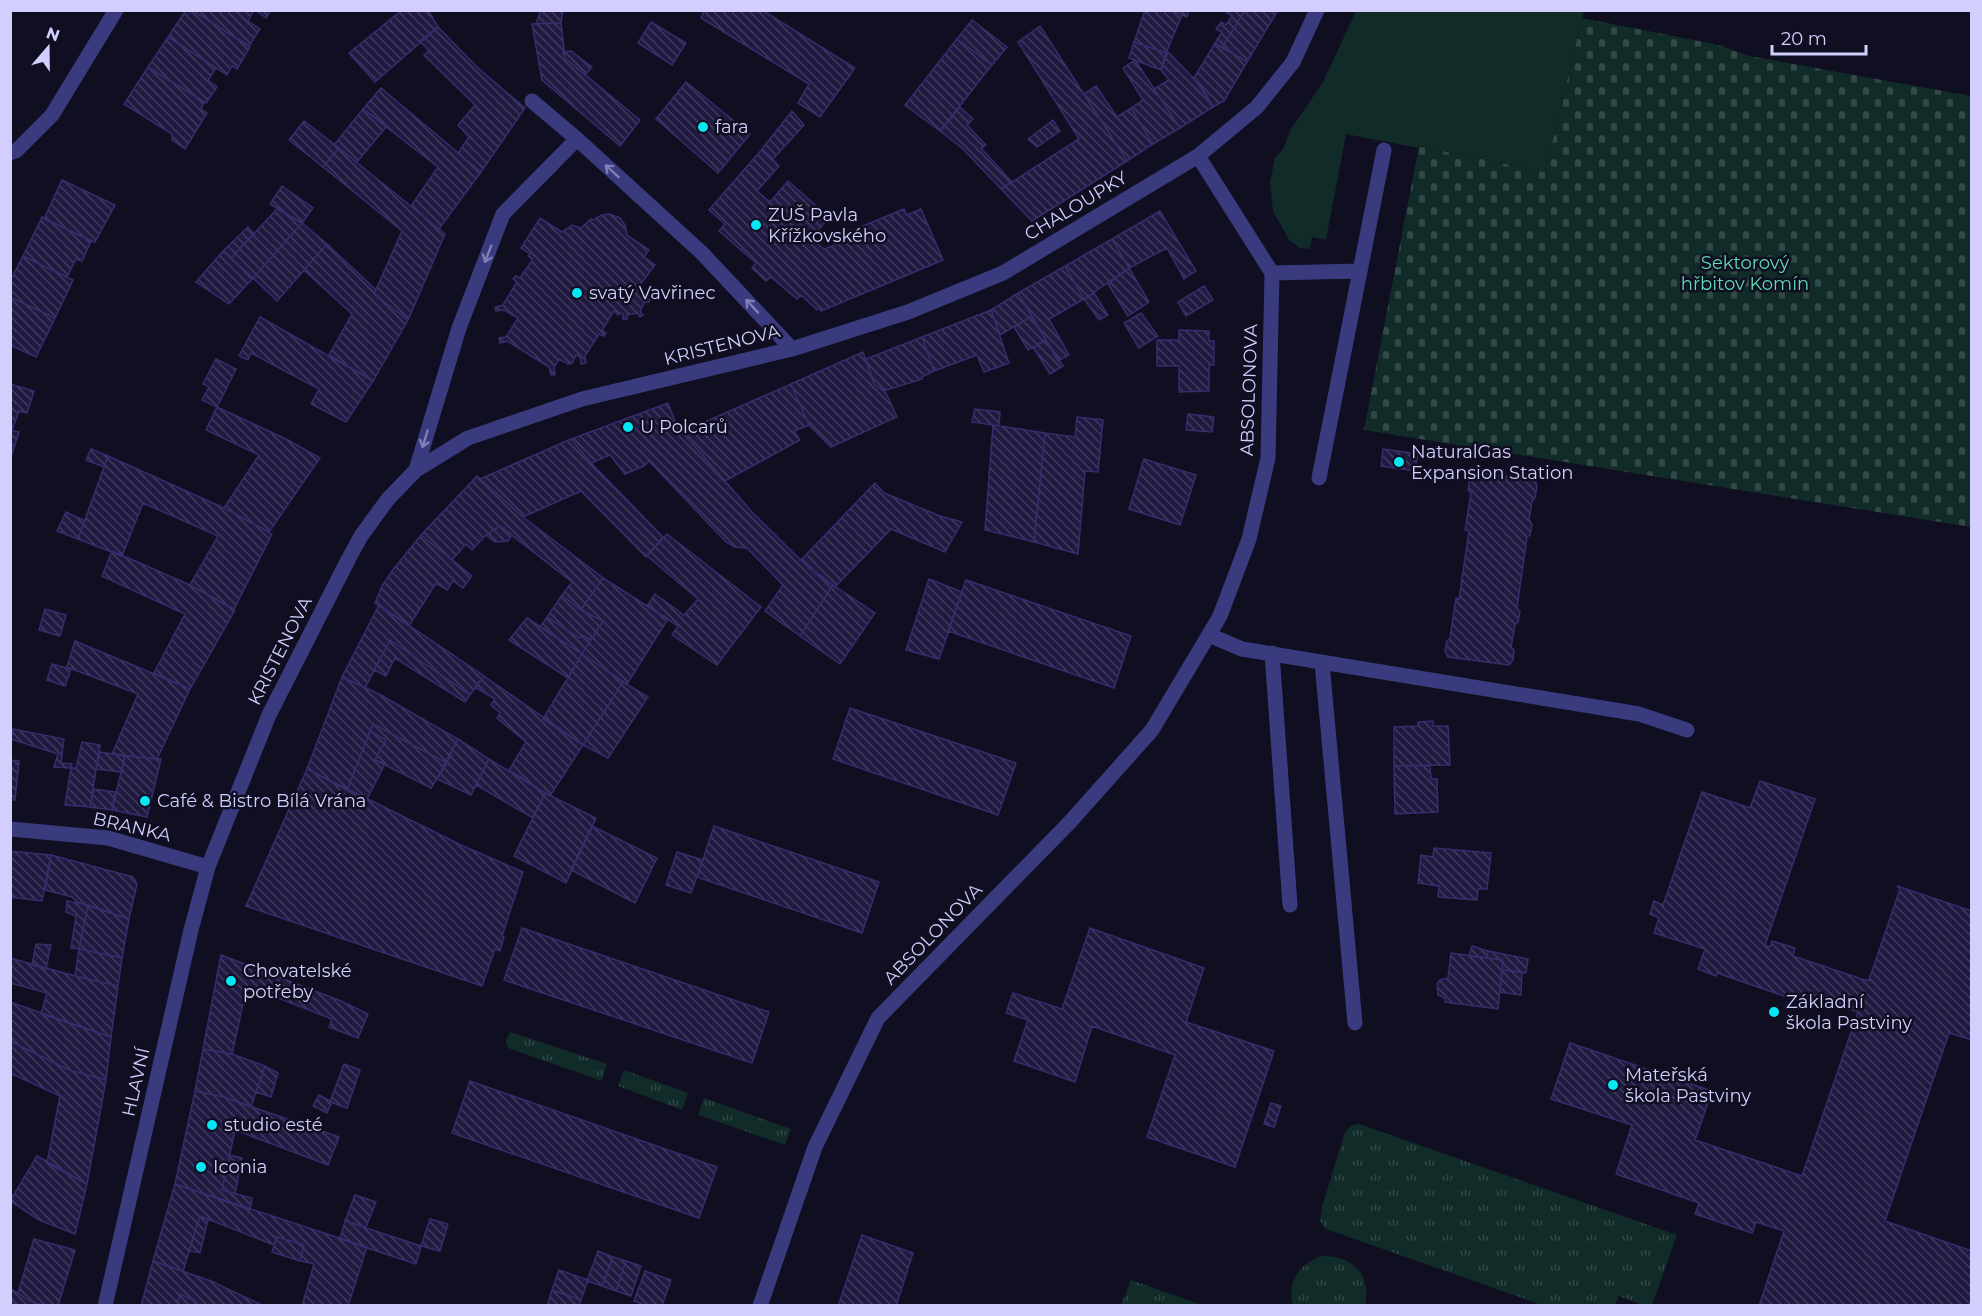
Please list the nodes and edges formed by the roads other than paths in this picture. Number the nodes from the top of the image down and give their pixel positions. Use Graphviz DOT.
graph roads {
  1 [pos="116,10"];
  2 [pos="1317,10"];
  3 [pos="532,101"];
  4 [pos="578,140"];
  5 [pos="1384,150"];
  6 [pos="10,153"];
  7 [pos="1198,156"];
  8 [pos="1360,271"];
  9 [pos="1272,273"];
  10 [pos="792,349"];
  11 [pos="416,470"];
  12 [pos="1319,478"];
  13 [pos="1209,635"];
  14 [pos="1272,653"];
  15 [pos="1322,663"];
  16 [pos="1687,730"];
  17 [pos="10,829"];
  18 [pos="208,867"];
  19 [pos="1290,905"];
  20 [pos="1355,1023"];
  21 [pos="105,1305"];
  22 [pos="760,1305"];
  1 -- 6 [label="street"];
  2 -- 7 [label="street, CHALOUPKY"];
  3 -- 4 [label="street, KRISTENOVA"];
  10 -- 4 [label="street, KRISTENOVA, one-way"];
  4 -- 11 [label="street, KRISTENOVA, one-way"];
  5 -- 8 [label="street"];
  7 -- 9 [label="street"];
  7 -- 10 [label="street, CHALOUPKY"];
  8 -- 9 [label="street"];
  8 -- 12 [label="street"];
  9 -- 13 [label="street, ABSOLONOVA"];
  10 -- 11 [label="street, KRISTENOVA"];
  11 -- 18 [label="street, KRISTENOVA"];
  13 -- 14 [label="street"];
  13 -- 22 [label="street, ABSOLONOVA"];
  14 -- 15 [label="street"];
  14 -- 19 [label="street"];
  15 -- 16 [label="street"];
  15 -- 20 [label="street"];
  17 -- 18 [label="street, BRANKA"];
  18 -- 21 [label="street, HLAVNÍ"];
}
